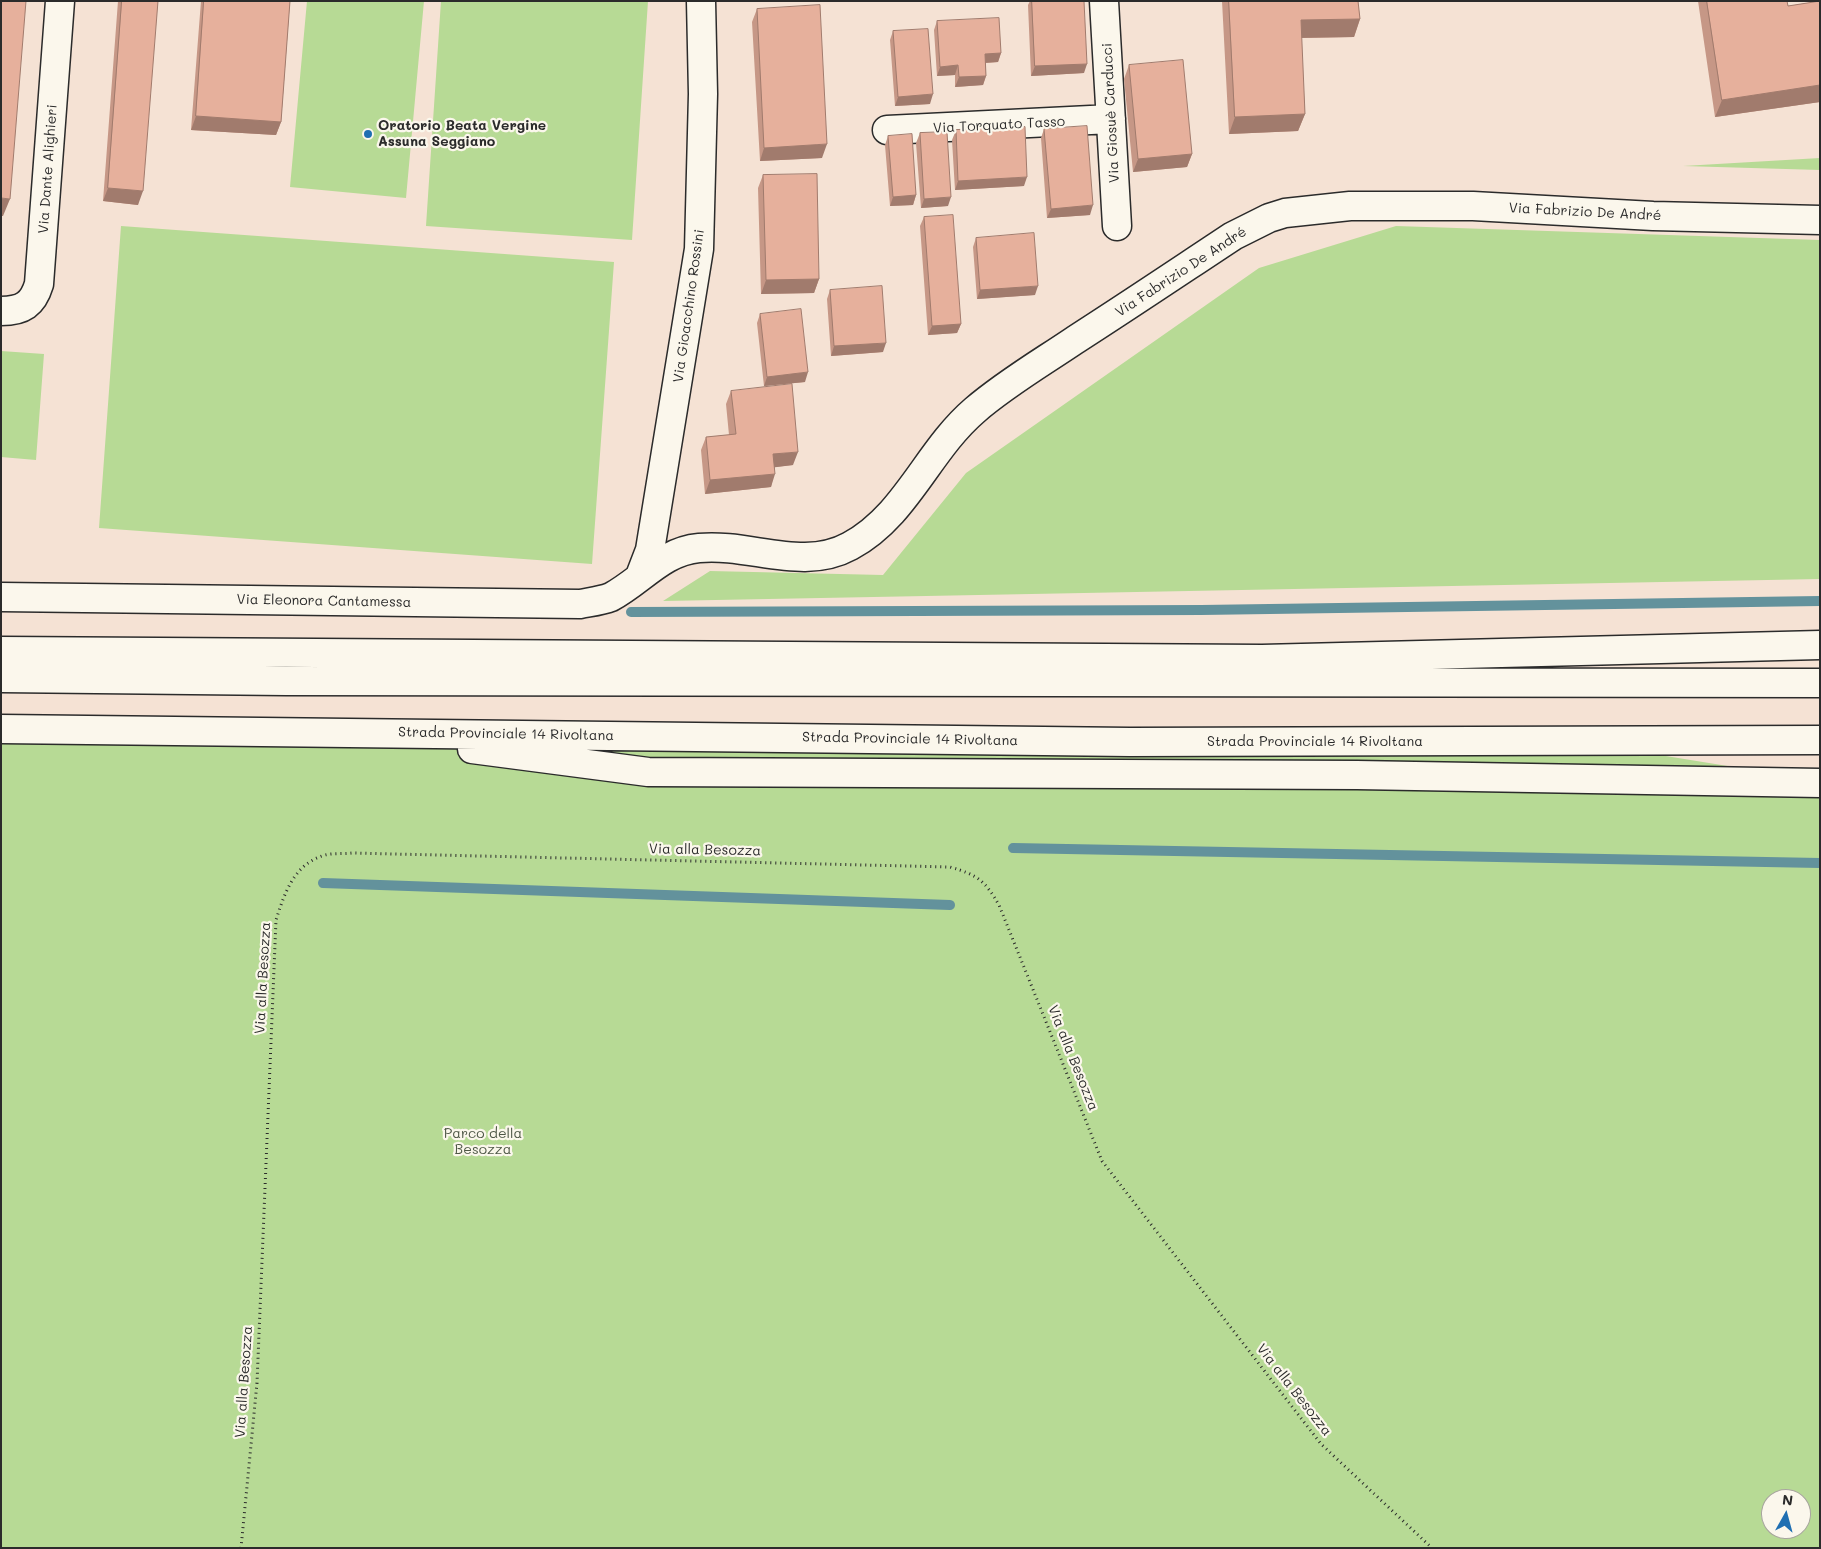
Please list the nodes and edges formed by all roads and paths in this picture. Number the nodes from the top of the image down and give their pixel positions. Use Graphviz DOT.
graph roads {
  1 [pos="60,1"];
  2 [pos="701,1"];
  3 [pos="1104,1"];
  4 [pos="1111,119"];
  5 [pos="887,130"];
  6 [pos="1820,220"];
  7 [pos="1117,226"];
  8 [pos="1,311"];
  9 [pos="640,576"];
  10 [pos="1,597"];
  11 [pos="1820,646"];
  12 [pos="1,651"];
  13 [pos="1,678"];
  14 [pos="1820,683"];
  15 [pos="1,729"];
  16 [pos="346,732"];
  17 [pos="1820,740"];
  18 [pos="1820,783"];
  19 [pos="241,1548"];
  20 [pos="1432,1548"];
  1 -- 8 [label="main road, Via Dante Alighieri"];
  2 -- 9 [label="main road, Via Gioacchino Rossini"];
  3 -- 4 [label="main road, Via Giosuè Carducci"];
  4 -- 5 [label="main road, Via Torquato Tasso"];
  4 -- 7 [label="main road, Via Giosuè Carducci"];
  6 -- 9 [label="main road, Via Fabrizio De André"];
  9 -- 10 [label="main road, Via Eleonora Cantamessa"];
  11 -- 12 [label="main road"];
  13 -- 14 [label="main road"];
  15 -- 16 [label="main road, Strada Provinciale 14 Rivoltana"];
  16 -- 17 [label="main road, Strada Provinciale 14 Rivoltana"];
  16 -- 18 [label="main road"];
  19 -- 20 [label="path, Via alla Besozza"];
}
